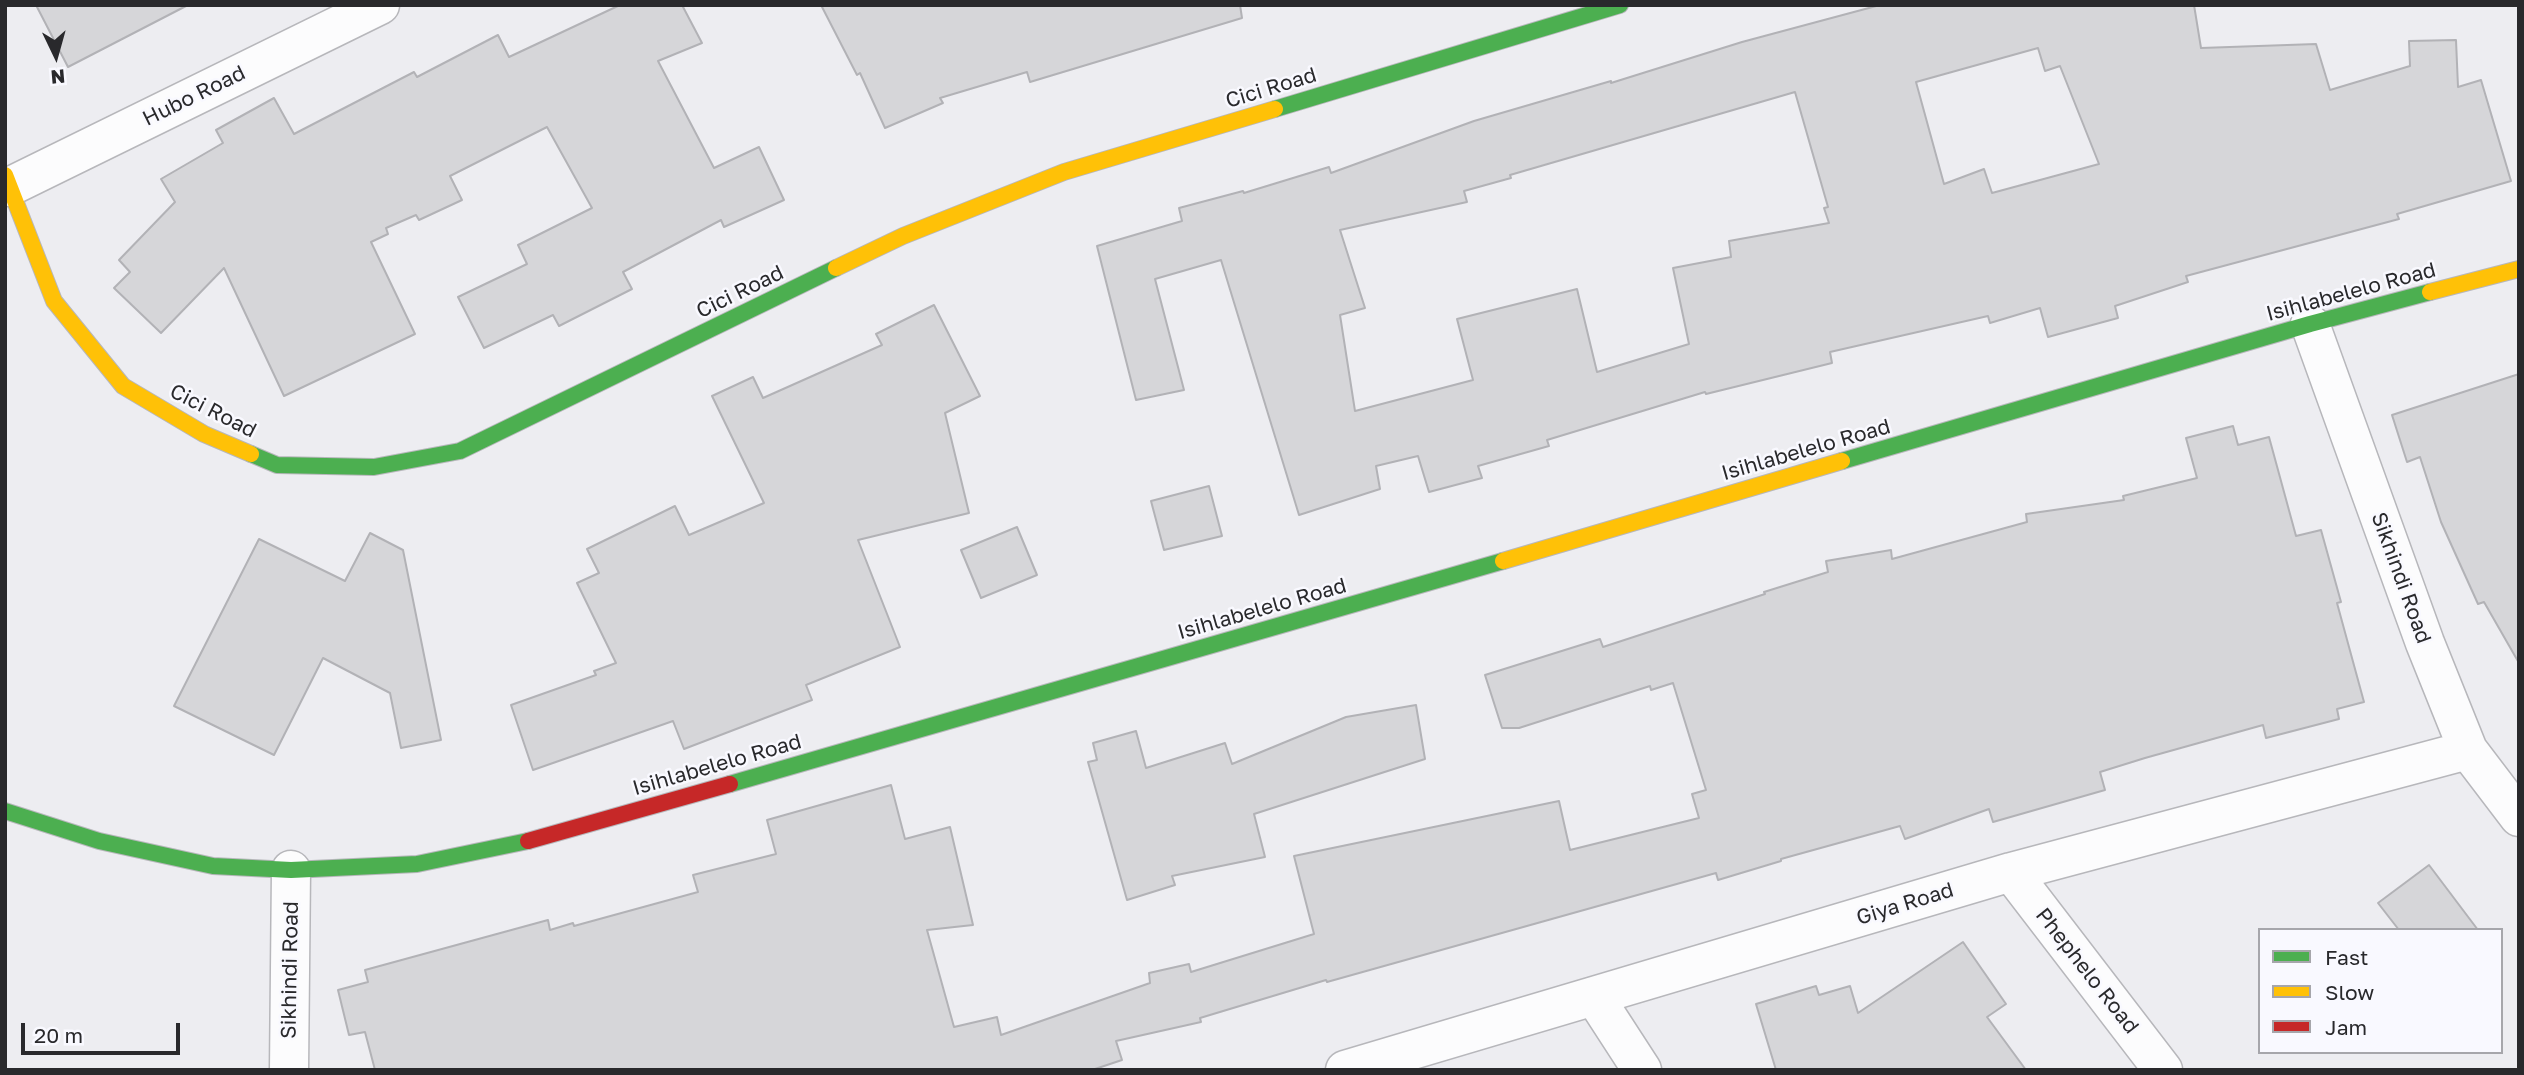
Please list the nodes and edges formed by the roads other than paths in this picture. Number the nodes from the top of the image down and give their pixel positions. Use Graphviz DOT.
graph roads {
  1 [pos="380,5"];
  2 [pos="1620,5"];
  3 [pos="7,181"];
  4 [pos="2519,269"];
  5 [pos="2310,324"];
  6 [pos="2468,750"];
  7 [pos="5,811"];
  8 [pos="2519,817"];
  9 [pos="292,870"];
  10 [pos="2011,872"];
  11 [pos="1594,996"];
  12 [pos="289,1070"];
  13 [pos="1345,1070"];
  14 [pos="1642,1070"];
  15 [pos="2163,1070"];
  1 -- 3 [label="street, Hubo Road"];
  2 -- 3 [label="street, Cici Road"];
  4 -- 5 [label="street, Isihlabelelo Road"];
  5 -- 6 [label="street, Sikhindi Road"];
  5 -- 9 [label="street, Isihlabelelo Road"];
  6 -- 8 [label="street, Sikhindi Road"];
  6 -- 10 [label="street, Giya Road"];
  7 -- 9 [label="street, Isihlabelelo Road"];
  9 -- 12 [label="street, Sikhindi Road"];
  10 -- 11 [label="street, Giya Road"];
  10 -- 15 [label="street, Phephelo Road"];
  11 -- 13 [label="street, Giya Road"];
  11 -- 14 [label="street"];
}
